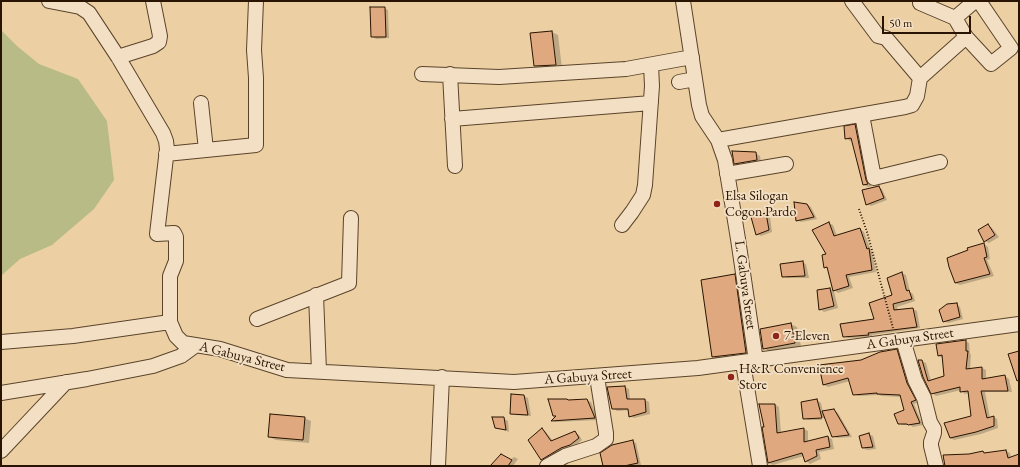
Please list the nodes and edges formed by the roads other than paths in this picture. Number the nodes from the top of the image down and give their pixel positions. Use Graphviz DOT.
graph roads {
  1 [pos="49,1"];
  2 [pos="153,1"];
  3 [pos="256,1"];
  4 [pos="683,1"];
  5 [pos="852,1"];
  6 [pos="975,1"];
  7 [pos="979,1"];
  8 [pos="920,4"];
  9 [pos="956,18"];
  10 [pos="966,37"];
  11 [pos="118,57"];
  12 [pos="692,57"];
  13 [pos="651,65"];
  14 [pos="422,74"];
  15 [pos="450,74"];
  16 [pos="920,78"];
  17 [pos="695,79"];
  18 [pos="679,82"];
  19 [pos="202,103"];
  20 [pos="650,103"];
  21 [pos="862,115"];
  22 [pos="452,119"];
  23 [pos="718,140"];
  24 [pos="206,150"];
  25 [pos="166,154"];
  26 [pos="940,162"];
  27 [pos="786,164"];
  28 [pos="455,166"];
  29 [pos="727,174"];
  30 [pos="351,218"];
  31 [pos="622,225"];
  32 [pos="316,295"];
  33 [pos="257,319"];
  34 [pos="170,322"];
  35 [pos="1019,324"];
  36 [pos="900,341"];
  37 [pos="1,342"];
  38 [pos="196,345"];
  39 [pos="749,362"];
  40 [pos="319,371"];
  41 [pos="597,377"];
  42 [pos="442,378"];
  43 [pos="66,382"];
  44 [pos="1,393"];
  45 [pos="1,451"];
  46 [pos="438,466"];
  47 [pos="547,466"];
  48 [pos="760,466"];
  49 [pos="936,466"];
  1 -- 11 [label="street"];
  2 -- 11 [label="street"];
  3 -- 24 [label="street"];
  4 -- 12 [label="street, L. Gabuya Street"];
  5 -- 16 [label="street"];
  6 -- 9 [label="street"];
  7 -- 10 [label="street"];
  8 -- 9 [label="street"];
  9 -- 10 [label="street"];
  10 -- 16 [label="street"];
  11 -- 25 [label="street"];
  12 -- 13 [label="street"];
  12 -- 17 [label="street, L. Gabuya Street"];
  13 -- 15 [label="street"];
  13 -- 20 [label="street"];
  14 -- 15 [label="street"];
  15 -- 22 [label="street"];
  16 -- 21 [label="street"];
  17 -- 18 [label="street"];
  17 -- 23 [label="street, L. Gabuya Street"];
  19 -- 24 [label="street"];
  20 -- 22 [label="street"];
  20 -- 31 [label="street"];
  21 -- 23 [label="street"];
  21 -- 26 [label="street"];
  22 -- 28 [label="street"];
  23 -- 29 [label="street, L. Gabuya Street"];
  24 -- 25 [label="street"];
  25 -- 34 [label="street"];
  27 -- 29 [label="street"];
  29 -- 39 [label="street, L. Gabuya Street"];
  30 -- 32 [label="street"];
  32 -- 33 [label="street"];
  32 -- 40 [label="street"];
  34 -- 37 [label="street"];
  34 -- 38 [label="street, A Gabuya Street"];
  35 -- 36 [label="street, A Gabuya Street"];
  36 -- 39 [label="street, A Gabuya Street"];
  36 -- 49 [label="street"];
  38 -- 40 [label="street, A Gabuya Street"];
  38 -- 43 [label="street"];
  39 -- 41 [label="street, A Gabuya Street"];
  39 -- 48 [label="street, L. Gabuya Street"];
  40 -- 42 [label="street, A Gabuya Street"];
  41 -- 42 [label="street, A Gabuya Street"];
  41 -- 47 [label="street"];
  42 -- 46 [label="street"];
  43 -- 44 [label="street"];
  43 -- 45 [label="street"];
}
